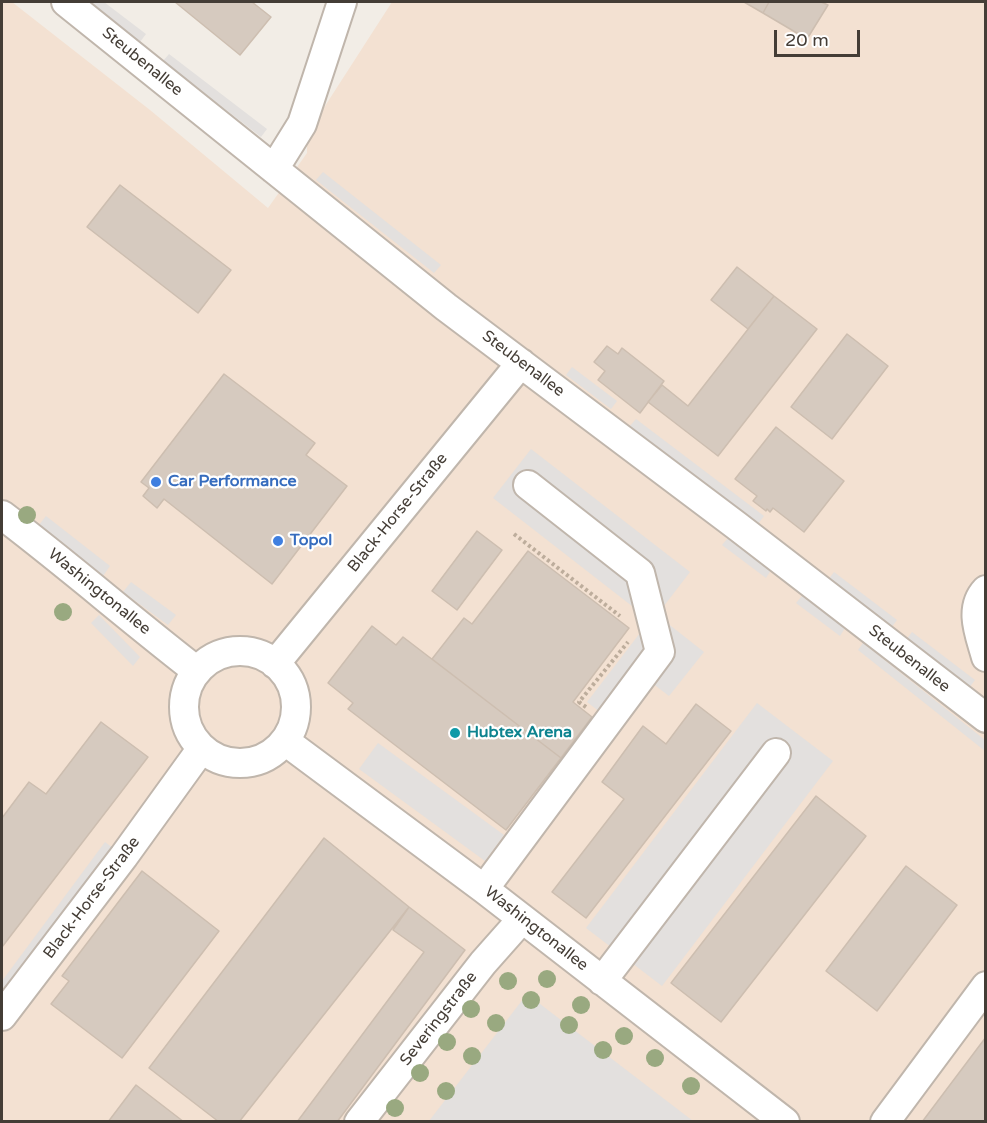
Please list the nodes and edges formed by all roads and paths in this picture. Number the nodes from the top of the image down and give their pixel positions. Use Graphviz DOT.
graph roads {
  1 [pos="66,2"];
  2 [pos="342,2"];
  3 [pos="274,168"];
  4 [pos="520,363"];
  5 [pos="528,485"];
  6 [pos="2,515"];
  7 [pos="514,534"];
  8 [pos="986,590"];
  9 [pos="628,622"];
  10 [pos="630,638"];
  11 [pos="986,657"];
  12 [pos="275,663"];
  13 [pos="197,671"];
  14 [pos="983,710"];
  15 [pos="592,712"];
  16 [pos="285,741"];
  17 [pos="202,748"];
  18 [pos="776,753"];
  19 [pos="484,889"];
  20 [pos="522,919"];
  21 [pos="602,981"];
  22 [pos="986,986"];
  23 [pos="2,1016"];
  24 [pos="359,1122"];
  25 [pos="785,1122"];
  26 [pos="885,1122"];
  1 -- 3 [label="street, Steubenallee"];
  2 -- 3 [label="street"];
  3 -- 4 [label="street, Steubenallee"];
  4 -- 12 [label="street, Black-Horse-Straße"];
  4 -- 14 [label="street, Steubenallee"];
  5 -- 19 [label="street"];
  6 -- 13 [label="street, Washingtonallee"];
  7 -- 9 [label="path"];
  8 -- 11 [label="street"];
  10 -- 15 [label="path"];
  12 -- 13 [label="street"];
  12 -- 16 [label="street"];
  13 -- 17 [label="street"];
  16 -- 17 [label="street"];
  16 -- 19 [label="street, Washingtonallee"];
  17 -- 23 [label="street, Black-Horse-Straße"];
  18 -- 21 [label="street"];
  19 -- 20 [label="street, Washingtonallee"];
  20 -- 21 [label="street, Washingtonallee"];
  20 -- 24 [label="street, Severingstraße"];
  21 -- 25 [label="street, Washingtonallee"];
  22 -- 26 [label="street"];
}
